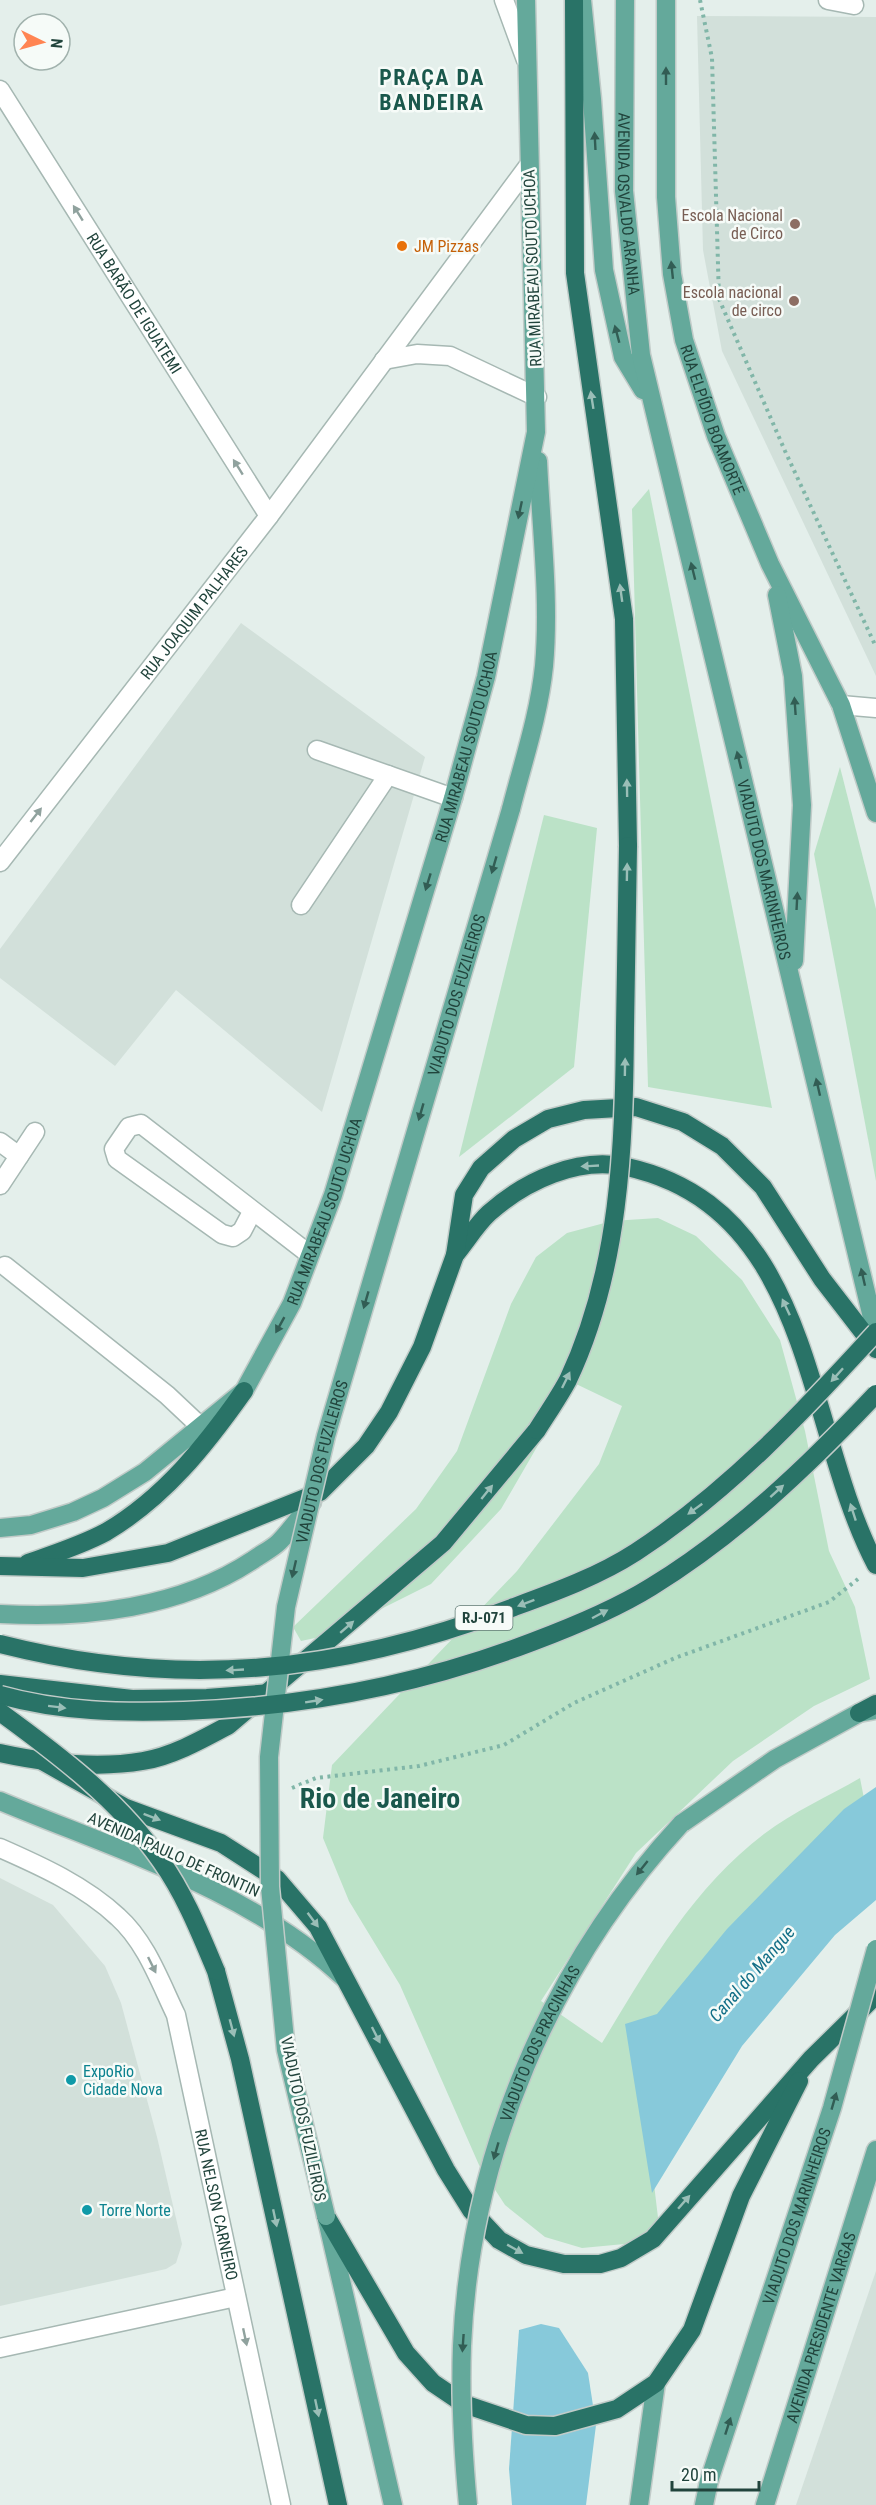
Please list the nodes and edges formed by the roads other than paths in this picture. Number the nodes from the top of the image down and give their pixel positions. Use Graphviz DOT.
graph roads {
  1 [pos="504,0"];
  2 [pos="526,0"];
  3 [pos="574,0"];
  4 [pos="582,0"];
  5 [pos="625,0"];
  6 [pos="666,0"];
  7 [pos="828,0"];
  8 [pos="854,4"];
  9 [pos="529,70"];
  10 [pos="0,90"];
  11 [pos="529,165"];
  12 [pos="384,360"];
  13 [pos="537,397"];
  14 [pos="652,405"];
  15 [pos="536,432"];
  16 [pos="269,516"];
  17 [pos="770,564"];
  18 [pos="841,705"];
  19 [pos="876,708"];
  20 [pos="317,750"];
  21 [pos="388,775"];
  22 [pos="453,798"];
  23 [pos="876,813"];
  24 [pos="0,862"];
  25 [pos="301,905"];
  26 [pos="793,980"];
  27 [pos="35,1132"];
  28 [pos="0,1142"];
  29 [pos="19,1156"];
  30 [pos="0,1185"];
  31 [pos="252,1212"];
  32 [pos="309,1254"];
  33 [pos="455,1256"];
  34 [pos="5,1266"];
  35 [pos="876,1333"];
  36 [pos="876,1349"];
  37 [pos="243,1390"];
  38 [pos="876,1394"];
  39 [pos="201,1427"];
  40 [pos="320,1492"];
  41 [pos="0,1528"];
  42 [pos="9,1567"];
  43 [pos="871,1569"];
  44 [pos="0,1614"];
  45 [pos="0,1644"];
  46 [pos="0,1684"];
  47 [pos="271,1693"];
  48 [pos="0,1695"];
  49 [pos="876,1704"];
  50 [pos="0,1712"];
  51 [pos="868,1712"];
  52 [pos="7,1754"];
  53 [pos="44,1762"];
  54 [pos="0,1801"];
  55 [pos="0,1848"];
  56 [pos="876,1948"];
  57 [pos="349,1983"];
  58 [pos="876,1995"];
  59 [pos="811,2059"];
  60 [pos="876,2150"];
  61 [pos="870,2191"];
  62 [pos="326,2216"];
  63 [pos="236,2297"];
  64 [pos="0,2348"];
  65 [pos="656,2383"];
  66 [pos="393,2504"];
  67 [pos="281,2505"];
  68 [pos="338,2505"];
  69 [pos="468,2505"];
  70 [pos="639,2505"];
  71 [pos="704,2505"];
  72 [pos="765,2505"];
  1 -- 9 [label="street"];
  2 -- 9 [label="main road"];
  47 -- 3 [label="highway, one-way, bridge"];
  14 -- 4 [label="main road, one-way"];
  5 -- 14 [label="main road, AVENIDA OSVALDO ARANHA"];
  17 -- 6 [label="main road, RUA ELPÍDIO BOAMORTE, one-way"];
  7 -- 8 [label="street"];
  9 -- 11 [label="main road, RUA MIRABEAU SOUTO UCHOA"];
  16 -- 10 [label="street, RUA BARÃO DE IGUATEMI, one-way"];
  11 -- 12 [label="street, RUA JOAQUIM PALHARES"];
  11 -- 13 [label="main road, RUA MIRABEAU SOUTO UCHOA"];
  12 -- 13 [label="street"];
  12 -- 16 [label="street, RUA JOAQUIM PALHARES"];
  13 -- 15 [label="main road, RUA MIRABEAU SOUTO UCHOA"];
  26 -- 14 [label="main road, VIADUTO DOS MARINHEIROS, one-way"];
  15 -- 22 [label="main road, RUA MIRABEAU SOUTO UCHOA, one-way"];
  15 -- 62 [label="main road, VIADUTO DOS FUZILEIROS, one-way, bridge"];
  24 -- 16 [label="street, RUA JOAQUIM PALHARES, one-way"];
  17 -- 18 [label="main road, RUA ELPÍDIO BOAMORTE"];
  26 -- 17 [label="main road, one-way"];
  18 -- 19 [label="street"];
  18 -- 23 [label="main road, RUA ELPÍDIO BOAMORTE"];
  20 -- 21 [label="street"];
  21 -- 22 [label="street"];
  21 -- 25 [label="street"];
  22 -- 32 [label="main road, RUA MIRABEAU SOUTO UCHOA, one-way"];
  35 -- 26 [label="main road, VIADUTO DOS MARINHEIROS, one-way"];
  27 -- 29 [label="street"];
  28 -- 29 [label="street"];
  29 -- 30 [label="street"];
  31 -- 31 [label="street"];
  31 -- 32 [label="street"];
  32 -- 37 [label="main road, RUA MIRABEAU SOUTO UCHOA, one-way"];
  33 -- 36 [label="highway"];
  33 -- 40 [label="highway"];
  43 -- 33 [label="highway, one-way"];
  34 -- 39 [label="street"];
  35 -- 45 [label="highway, RJ-071, one-way, bridge"];
  37 -- 39 [label="main road"];
  37 -- 42 [label="highway"];
  48 -- 38 [label="highway, RJ-071, one-way, bridge"];
  39 -- 41 [label="main road"];
  40 -- 42 [label="highway"];
  40 -- 44 [label="main road"];
  46 -- 47 [label="highway"];
  47 -- 53 [label="highway"];
  49 -- 51 [label="highway"];
  50 -- 68 [label="highway, one-way, bridge"];
  51 -- 69 [label="main road, VIADUTO DOS PRACINHAS, one-way, bridge"];
  52 -- 53 [label="highway"];
  53 -- 57 [label="highway, one-way"];
  54 -- 57 [label="main road, AVENIDA PAULO DE FRONTIN"];
  55 -- 63 [label="street, RUA NELSON CARNEIRO, one-way"];
  71 -- 56 [label="main road, VIADUTO DOS MARINHEIROS, one-way, bridge"];
  57 -- 59 [label="highway, one-way"];
  58 -- 59 [label="highway"];
  59 -- 65 [label="highway"];
  60 -- 61 [label="main road, AVENIDA PRESIDENTE VARGAS"];
  61 -- 72 [label="main road, AVENIDA PRESIDENTE VARGAS"];
  62 -- 65 [label="highway"];
  62 -- 66 [label="main road, VIADUTO DOS FUZILEIROS"];
  63 -- 64 [label="street"];
  63 -- 67 [label="street, RUA NELSON CARNEIRO, one-way"];
  65 -- 70 [label="main road"];
}
